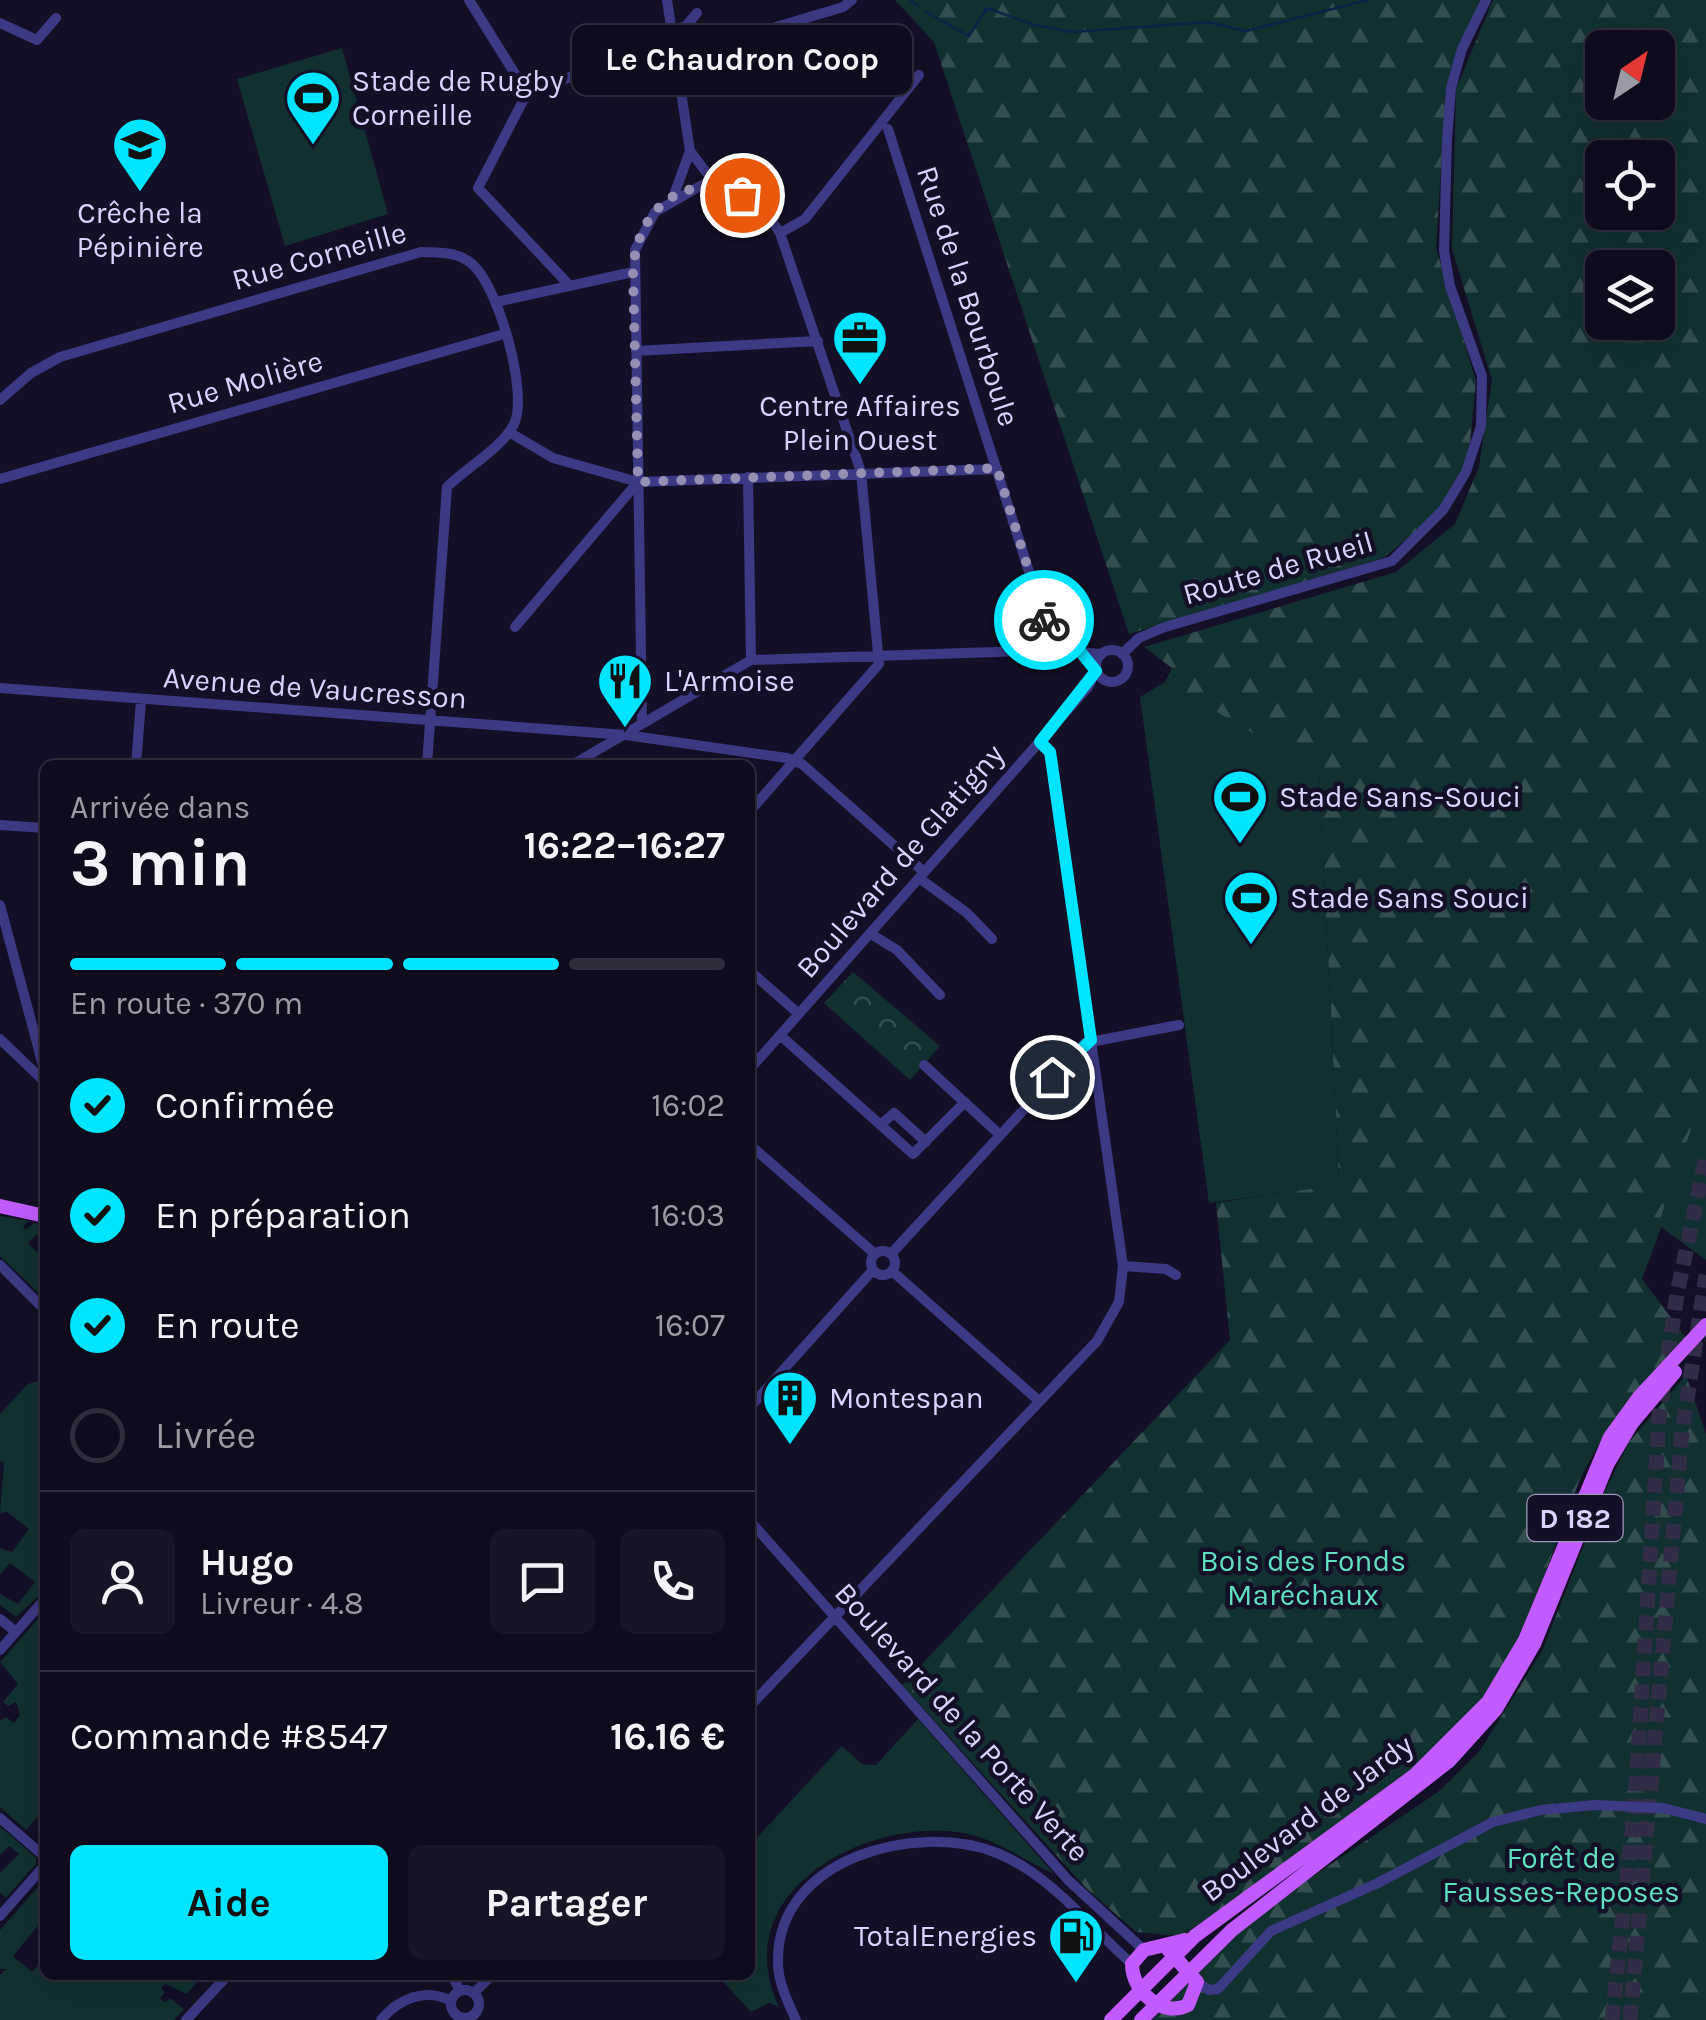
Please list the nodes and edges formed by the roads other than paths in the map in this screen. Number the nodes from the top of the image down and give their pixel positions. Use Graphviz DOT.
graph roads {
  1 [pos="469,0"];
  2 [pos="667,0"];
  3 [pos="852,0"];
  4 [pos="1486,0"];
  5 [pos="698,13"];
  6 [pos="56,18"];
  7 [pos="0,23"];
  8 [pos="672,32"];
  9 [pos="676,57"];
  10 [pos="919,74"];
  11 [pos="527,93"];
  12 [pos="888,129"];
  13 [pos="690,151"];
  14 [pos="718,187"];
  15 [pos="668,200"];
  16 [pos="780,233"];
  17 [pos="633,272"];
  18 [pos="570,286"];
  19 [pos="496,302"];
  20 [pos="504,334"];
  21 [pos="818,341"];
  22 [pos="636,350"];
  23 [pos="0,400"];
  24 [pos="509,432"];
  25 [pos="997,468"];
  26 [pos="861,472"];
  27 [pos="748,477"];
  28 [pos="0,479"];
  29 [pos="638,482"];
  30 [pos="516,628"];
  31 [pos="1054,650"];
  32 [pos="1079,650"];
  33 [pos="1101,654"];
  34 [pos="1122,654"];
  35 [pos="879,655"];
  36 [pos="751,660"];
  37 [pos="1096,668"];
  38 [pos="1104,681"];
  39 [pos="1088,686"];
  40 [pos="0,688"];
  41 [pos="141,700"];
  42 [pos="430,720"];
  43 [pos="634,731"];
  44 [pos="1040,742"];
  45 [pos="136,760"];
  46 [pos="427,760"];
  47 [pos="581,760"];
  48 [pos="796,760"];
  49 [pos="755,805"];
  50 [pos="0,825"];
  51 [pos="40,828"];
  52 [pos="922,875"];
  53 [pos="0,906"];
  54 [pos="871,934"];
  55 [pos="992,939"];
  56 [pos="755,975"];
  57 [pos="940,995"];
  58 [pos="798,1014"];
  59 [pos="1179,1025"];
  60 [pos="780,1035"];
  61 [pos="0,1039"];
  62 [pos="1091,1040"];
  63 [pos="40,1054"];
  64 [pos="755,1063"];
  65 [pos="924,1065"];
  66 [pos="40,1077"];
  67 [pos="965,1102"];
  68 [pos="880,1125"];
  69 [pos="999,1134"];
  70 [pos="926,1142"];
  71 [pos="755,1149"];
  72 [pos="0,1206"];
  73 [pos="40,1214"];
  74 [pos="875,1254"];
  75 [pos="891,1254"];
  76 [pos="0,1265"];
  77 [pos="1122,1266"];
  78 [pos="874,1270"];
  79 [pos="892,1270"];
  80 [pos="1176,1275"];
  81 [pos="40,1305"];
  82 [pos="1706,1325"];
  83 [pos="1706,1338"];
  84 [pos="755,1401"];
  85 [pos="1039,1401"];
  86 [pos="755,1526"];
  87 [pos="40,1605"];
  88 [pos="834,1617"];
  89 [pos="0,1619"];
  90 [pos="16,1632"];
  91 [pos="0,1650"];
  92 [pos="755,1701"];
  93 [pos="0,1818"];
  94 [pos="1706,1819"];
  95 [pos="40,1853"];
  96 [pos="40,1871"];
  97 [pos="0,1916"];
  98 [pos="1144,1950"];
  99 [pos="1170,1951"];
  100 [pos="1132,1964"];
  101 [pos="1193,1976"];
  102 [pos="223,1980"];
  103 [pos="454,1980"];
  104 [pos="487,1980"];
  105 [pos="1141,1988"];
  106 [pos="460,1991"];
  107 [pos="474,1993"];
  108 [pos="451,2001"];
  109 [pos="1156,2004"];
  110 [pos="461,2019"];
  111 [pos="186,2020"];
  112 [pos="381,2020"];
  113 [pos="796,2020"];
  114 [pos="1111,2020"];
  115 [pos="1141,2020"];
  1 -- 11 [label="street"];
  2 -- 8 [label="street"];
  3 -- 9 [label="street"];
  4 -- 34 [label="street, Route de Rueil"];
  5 -- 8 [label="street"];
  6 -- 7 [label="street"];
  8 -- 9 [label="street"];
  9 -- 11 [label="street"];
  9 -- 13 [label="street"];
  10 -- 16 [label="street"];
  11 -- 18 [label="street"];
  12 -- 25 [label="street, Rue de la Bourboule"];
  13 -- 14 [label="street"];
  13 -- 15 [label="street"];
  14 -- 15 [label="street"];
  14 -- 16 [label="street"];
  15 -- 17 [label="street"];
  16 -- 21 [label="street"];
  17 -- 18 [label="street"];
  17 -- 22 [label="street"];
  18 -- 19 [label="street"];
  19 -- 20 [label="street, Rue Corneille"];
  19 -- 23 [label="street, Rue Corneille"];
  20 -- 24 [label="street, Rue Corneille"];
  20 -- 28 [label="street, Rue Molière"];
  21 -- 22 [label="street"];
  21 -- 26 [label="street"];
  22 -- 29 [label="street"];
  24 -- 29 [label="street"];
  24 -- 42 [label="street"];
  25 -- 26 [label="street"];
  25 -- 31 [label="street, Rue de la Bourboule"];
  26 -- 27 [label="street"];
  26 -- 35 [label="street"];
  27 -- 29 [label="street"];
  27 -- 36 [label="street"];
  29 -- 30 [label="street"];
  29 -- 43 [label="street"];
  31 -- 32 [label="street"];
  31 -- 35 [label="street"];
  32 -- 33 [label="street"];
  32 -- 37 [label="street"];
  33 -- 34 [label="street"];
  33 -- 37 [label="street"];
  34 -- 38 [label="street"];
  35 -- 36 [label="street"];
  35 -- 48 [label="street"];
  36 -- 43 [label="street"];
  37 -- 38 [label="street"];
  37 -- 39 [label="street, Boulevard de Glatigny"];
  38 -- 39 [label="street"];
  39 -- 44 [label="street, Boulevard de Glatigny"];
  40 -- 41 [label="street, Avenue de Vaucresson"];
  41 -- 42 [label="street, Avenue de Vaucresson"];
  41 -- 45 [label="street"];
  42 -- 43 [label="street, Avenue de Vaucresson"];
  42 -- 46 [label="street"];
  43 -- 47 [label="street"];
  43 -- 48 [label="street, Avenue de Vaucresson"];
  44 -- 52 [label="street, Boulevard de Glatigny"];
  44 -- 62 [label="street"];
  48 -- 49 [label="street"];
  48 -- 52 [label="street"];
  50 -- 51 [label="street"];
  52 -- 54 [label="street, Boulevard de Glatigny"];
  52 -- 55 [label="street"];
  53 -- 63 [label="street"];
  54 -- 57 [label="street"];
  54 -- 58 [label="street, Boulevard de Glatigny"];
  56 -- 58 [label="street"];
  58 -- 60 [label="street, Boulevard de Glatigny"];
  59 -- 62 [label="street"];
  60 -- 64 [label="street, Boulevard de Glatigny"];
  60 -- 68 [label="street"];
  61 -- 66 [label="street"];
  62 -- 69 [label="street"];
  62 -- 77 [label="street"];
  65 -- 67 [label="street"];
  67 -- 69 [label="street"];
  67 -- 70 [label="street"];
  68 -- 70 [label="street"];
  68 -- 70 [label="street"];
  69 -- 75 [label="street"];
  71 -- 74 [label="street"];
  72 -- 73 [label="main road"];
  74 -- 75 [label="street"];
  74 -- 78 [label="street"];
  75 -- 79 [label="street"];
  76 -- 81 [label="street"];
  77 -- 80 [label="street"];
  77 -- 85 [label="street"];
  78 -- 79 [label="street"];
  78 -- 84 [label="street"];
  79 -- 85 [label="street"];
  82 -- 99 [label="main road, Boulevard de Jardy / D 182"];
  83 -- 101 [label="main road, Boulevard de Jardy / D 182"];
  85 -- 88 [label="street"];
  86 -- 88 [label="street, Boulevard de la Porte Verte"];
  87 -- 90 [label="street"];
  88 -- 92 [label="street"];
  88 -- 98 [label="street, Boulevard de la Porte Verte"];
  89 -- 90 [label="street"];
  90 -- 91 [label="street"];
  93 -- 95 [label="street"];
  94 -- 101 [label="street"];
  96 -- 97 [label="street"];
  98 -- 99 [label="main road"];
  98 -- 100 [label="main road"];
  99 -- 101 [label="main road"];
  99 -- 105 [label="main road"];
  100 -- 105 [label="main road"];
  100 -- 113 [label="street"];
  101 -- 109 [label="main road, Boulevard de Jardy / D 182"];
  101 -- 109 [label="main road"];
  102 -- 111 [label="street"];
  103 -- 106 [label="street"];
  104 -- 107 [label="street"];
  105 -- 109 [label="main road"];
  105 -- 114 [label="main road"];
  106 -- 107 [label="street"];
  106 -- 108 [label="street"];
  107 -- 110 [label="street"];
  108 -- 110 [label="street"];
  108 -- 112 [label="street"];
  109 -- 115 [label="main road, D 182"];
}
